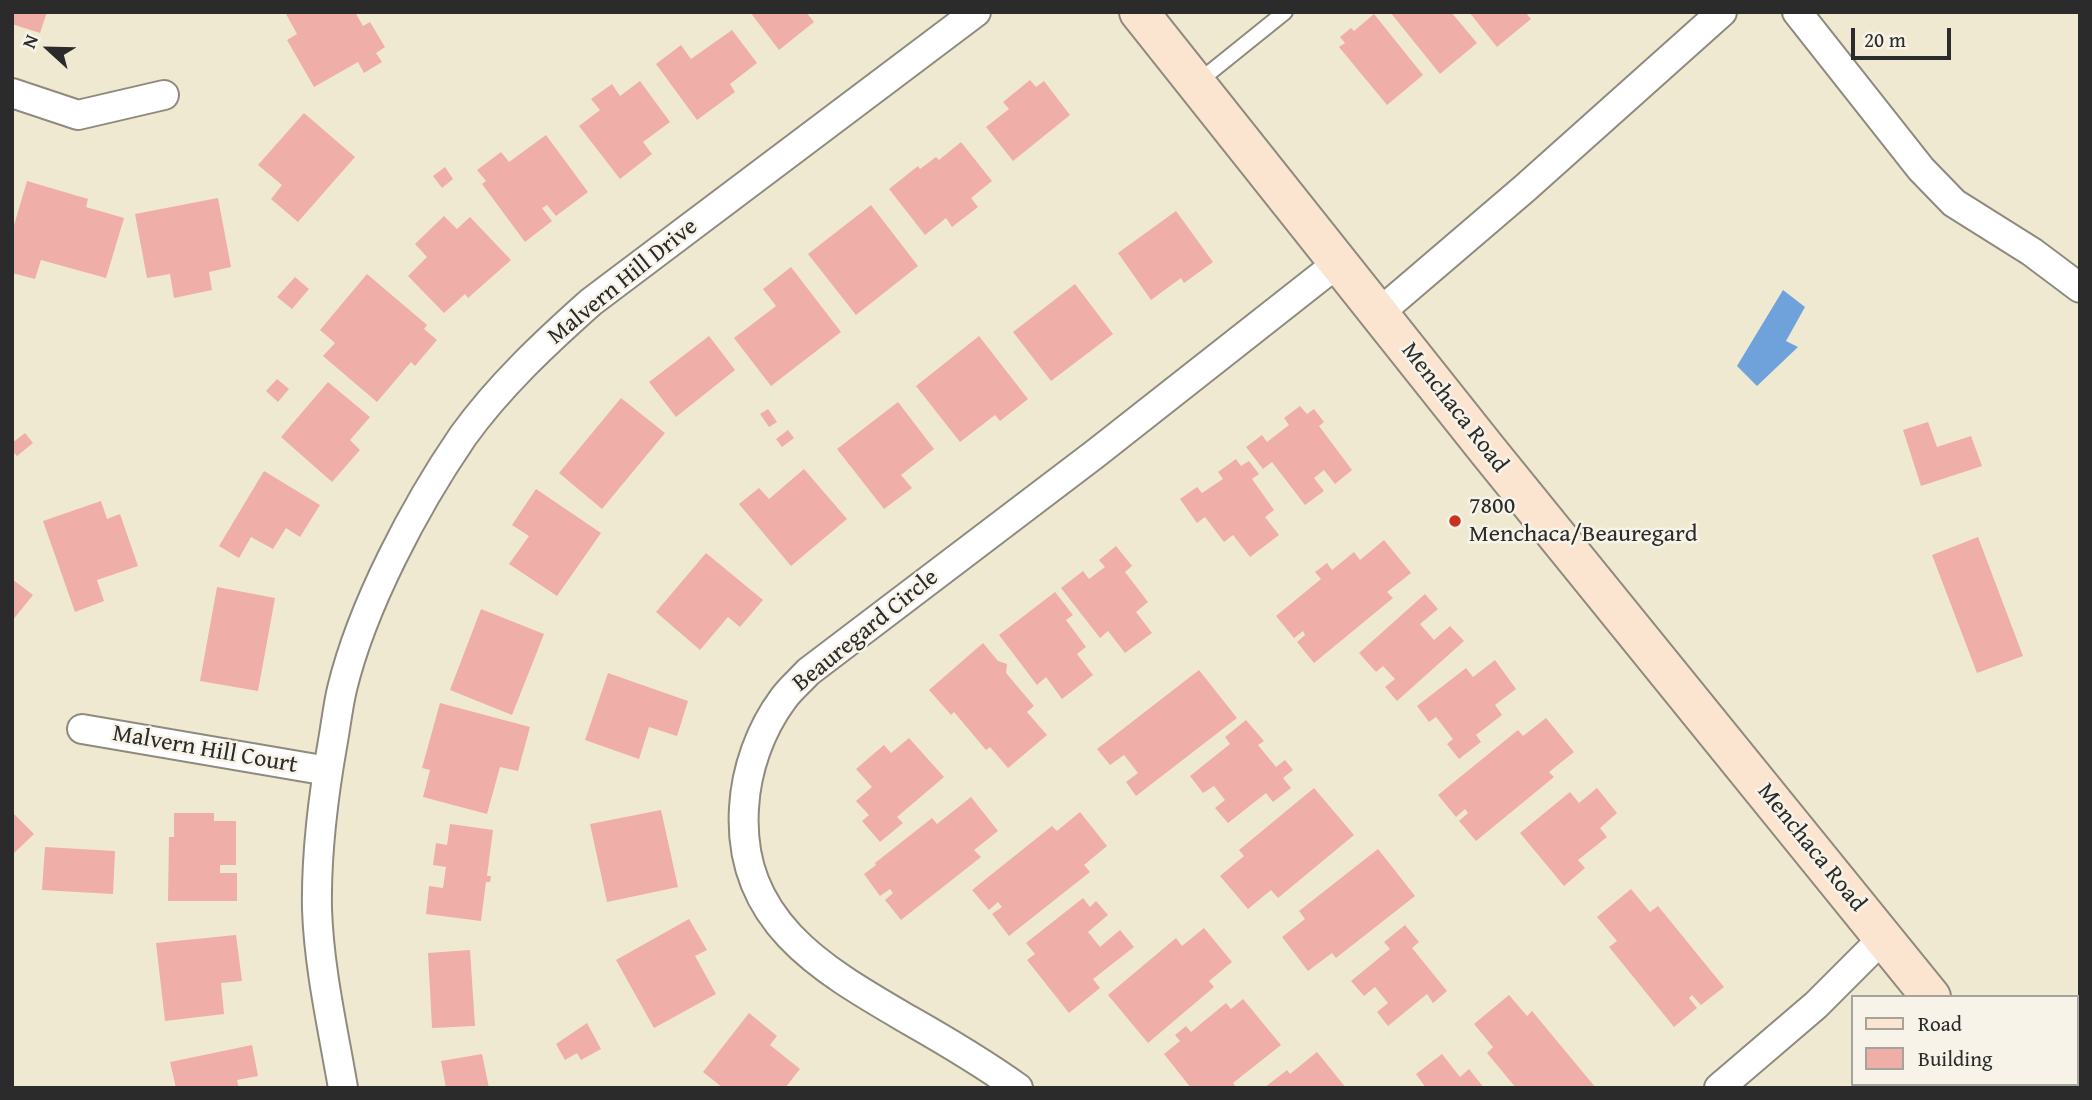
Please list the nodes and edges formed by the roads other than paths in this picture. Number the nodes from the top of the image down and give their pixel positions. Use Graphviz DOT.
graph roads {
  1 [pos="976,12"];
  2 [pos="1139,12"];
  3 [pos="1285,12"];
  4 [pos="1722,12"];
  5 [pos="1797,12"];
  6 [pos="1197,83"];
  7 [pos="12,93"];
  8 [pos="164,95"];
  9 [pos="1339,262"];
  10 [pos="2080,288"];
  11 [pos="1379,313"];
  12 [pos="82,729"];
  13 [pos="328,771"];
  14 [pos="1884,937"];
  15 [pos="1929,995"];
  16 [pos="344,1088"];
  17 [pos="1018,1088"];
  18 [pos="1719,1088"];
  1 -- 13 [label="street, Malvern Hill Drive"];
  2 -- 6 [label="main road, Menchaca Road"];
  3 -- 6 [label="lane"];
  4 -- 11 [label="street"];
  5 -- 10 [label="street"];
  6 -- 9 [label="main road, Menchaca Road"];
  7 -- 8 [label="street"];
  9 -- 11 [label="main road, Menchaca Road"];
  9 -- 17 [label="street, Beauregard Circle"];
  11 -- 14 [label="main road, Menchaca Road"];
  12 -- 13 [label="street, Malvern Hill Court"];
  13 -- 16 [label="street, Malvern Hill Drive"];
  14 -- 15 [label="main road, Menchaca Road"];
  14 -- 18 [label="street"];
}
